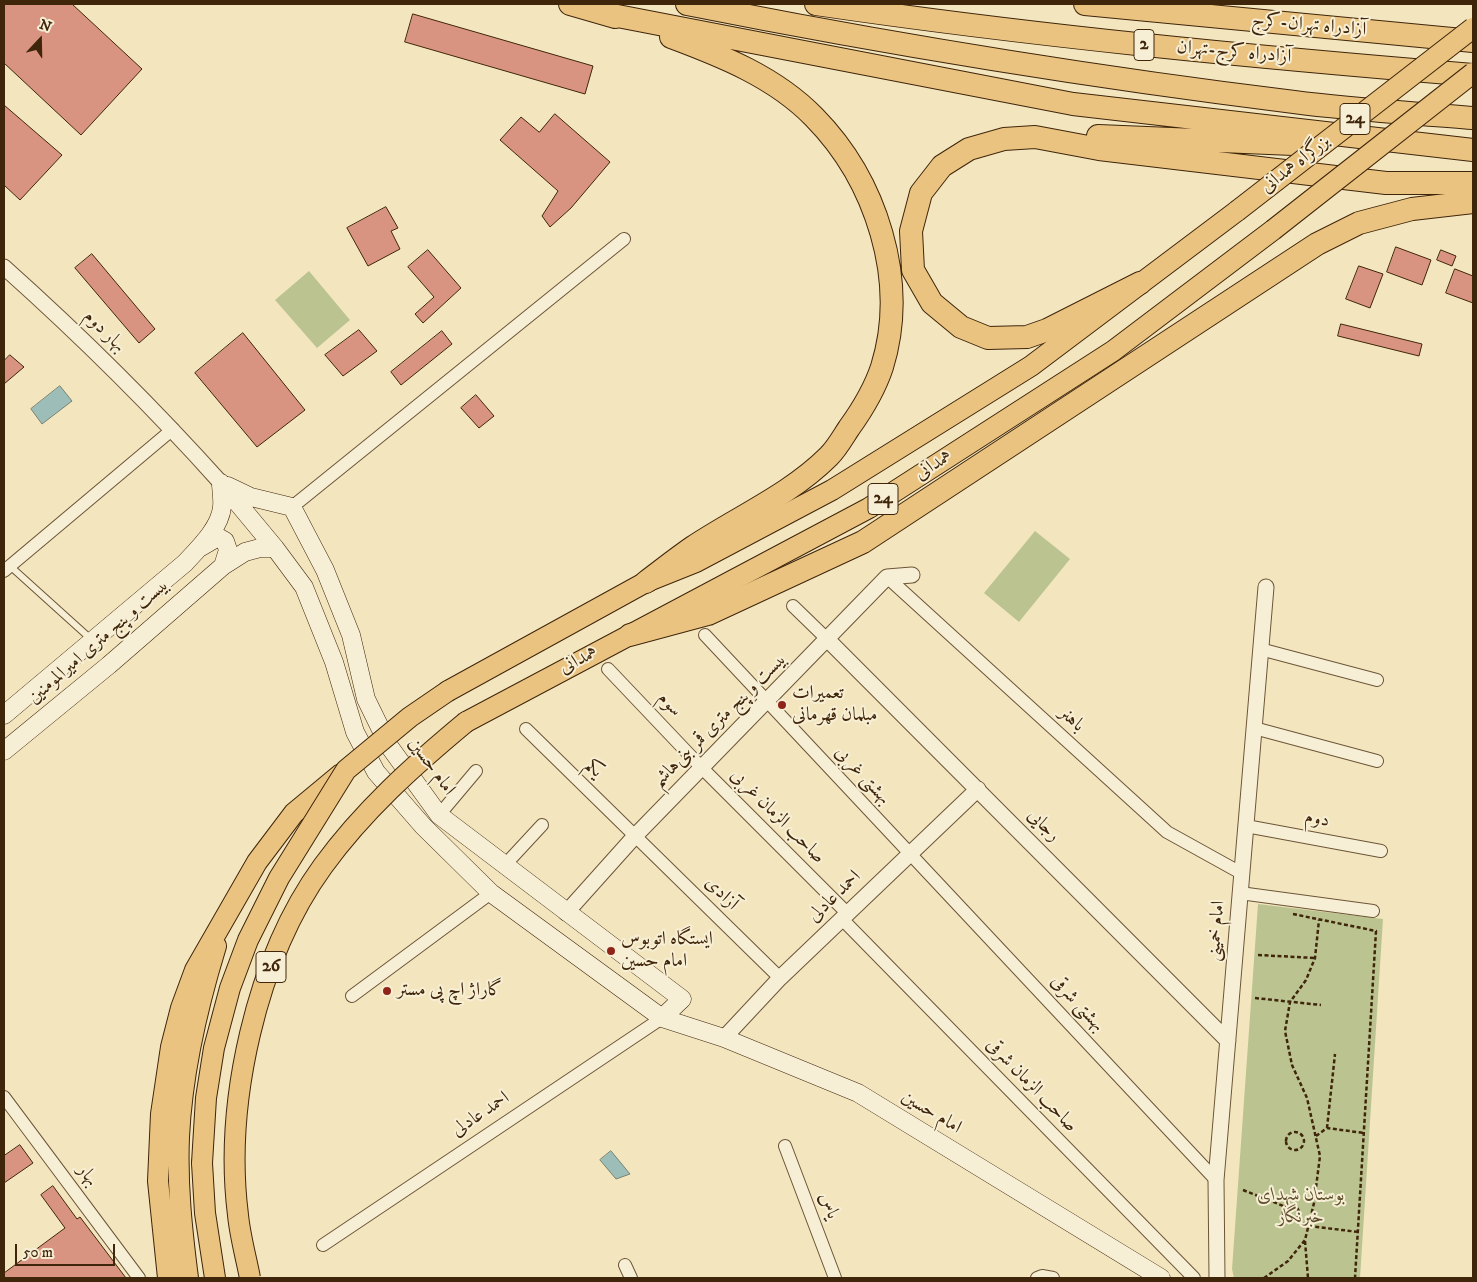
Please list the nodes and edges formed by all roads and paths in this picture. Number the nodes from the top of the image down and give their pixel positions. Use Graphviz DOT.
graph roads {
  1 [pos="570,4"];
  2 [pos="687,4"];
  3 [pos="816,4"];
  4 [pos="1085,4"];
  5 [pos="602,13"];
  6 [pos="1473,28"];
  7 [pos="1473,41"];
  8 [pos="1473,74"];
  9 [pos="1473,118"];
  10 [pos="1036,137"];
  11 [pos="1437,147"];
  12 [pos="1473,150"];
  13 [pos="1473,183"];
  14 [pos="1473,202"];
  15 [pos="1272,230"];
  16 [pos="624,239"];
  17 [pos="4,268"];
  18 [pos="1140,282"];
  19 [pos="173,429"];
  20 [pos="221,482"];
  21 [pos="292,507"];
  22 [pos="198,548"];
  23 [pos="275,548"];
  24 [pos="223,566"];
  25 [pos="7,568"];
  26 [pos="912,575"];
  27 [pos="887,578"];
  28 [pos="646,582"];
  29 [pos="1266,587"];
  30 [pos="793,606"];
  31 [pos="630,635"];
  32 [pos="705,635"];
  33 [pos="93,640"];
  34 [pos="828,640"];
  35 [pos="1260,649"];
  36 [pos="109,664"];
  37 [pos="608,669"];
  38 [pos="1378,680"];
  39 [pos="448,691"];
  40 [pos="768,701"];
  41 [pos="4,714"];
  42 [pos="466,722"];
  43 [pos="1254,728"];
  44 [pos="526,729"];
  45 [pos="4,751"];
  46 [pos="1377,761"];
  47 [pos="702,768"];
  48 [pos="346,770"];
  49 [pos="476,771"];
  50 [pos="978,789"];
  51 [pos="440,815"];
  52 [pos="542,825"];
  53 [pos="1246,826"];
  54 [pos="635,836"];
  55 [pos="1381,851"];
  56 [pos="910,854"];
  57 [pos="504,866"];
  58 [pos="1241,873"];
  59 [pos="491,892"];
  60 [pos="1240,893"];
  61 [pos="1373,911"];
  62 [pos="226,913"];
  63 [pos="566,913"];
  64 [pos="1291,914"];
  65 [pos="844,916"];
  66 [pos="1319,920"];
  67 [pos="1258,955"];
  68 [pos="1314,958"];
  69 [pos="780,978"];
  70 [pos="352,996"];
  71 [pos="1255,998"];
  72 [pos="1290,1002"];
  73 [pos="1321,1006"];
  74 [pos="662,1018"];
  75 [pos="724,1038"];
  76 [pos="1228,1041"];
  77 [pos="1335,1054"];
  78 [pos="4,1097"];
  79 [pos="1327,1128"];
  80 [pos="1364,1133"];
  81 [pos="1316,1137"];
  82 [pos="1286,1140"];
  83 [pos="785,1146"];
  84 [pos="1216,1180"];
  85 [pos="1243,1190"];
  86 [pos="1286,1207"];
  87 [pos="1298,1219"];
  88 [pos="1308,1226"];
  89 [pos="1359,1232"];
  90 [pos="1305,1240"];
  91 [pos="323,1245"];
  92 [pos="625,1265"];
  93 [pos="139,1278"];
  94 [pos="168,1278"];
  95 [pos="188,1278"];
  96 [pos="215,1278"];
  97 [pos="250,1278"];
  98 [pos="631,1278"];
  99 [pos="835,1278"];
  100 [pos="1037,1278"];
  101 [pos="1053,1278"];
  102 [pos="1161,1278"];
  103 [pos="1194,1278"];
  104 [pos="1217,1278"];
  105 [pos="1264,1278"];
  106 [pos="1308,1278"];
  107 [pos="1355,1278"];
  1 -- 5 [label="highway"];
  2 -- 9 [label="highway"];
  3 -- 8 [label="highway, آزادراه کرج-تهران / 2"];
  4 -- 7 [label="highway, آزادراه تهران-کرج / 2"];
  5 -- 11 [label="highway"];
  5 -- 28 [label="highway"];
  6 -- 18 [label="highway, بزرگراه همدانی / 24, bridge"];
  8 -- 15 [label="highway, بزرگراه همدانی / 24, bridge"];
  10 -- 11 [label="highway"];
  10 -- 13 [label="highway"];
  10 -- 18 [label="highway"];
  11 -- 12 [label="highway"];
  14 -- 31 [label="highway"];
  15 -- 31 [label="highway, همدانی / 24"];
  16 -- 21 [label="street"];
  17 -- 19 [label="street, بهار دوم"];
  18 -- 28 [label="highway, همدانی / 24"];
  19 -- 20 [label="street, امام حسین"];
  19 -- 25 [label="street"];
  20 -- 21 [label="main road, امام حسین"];
  20 -- 22 [label="main road"];
  20 -- 23 [label="main road, امام حسین"];
  21 -- 51 [label="main road, امام حسین"];
  22 -- 24 [label="main road"];
  22 -- 33 [label="main road, بیست و پنج متری امیرالمومنین"];
  23 -- 24 [label="main road, بیست و پنج متری امیرالمومنین"];
  23 -- 59 [label="main road, امام حسین"];
  24 -- 36 [label="main road, بیست و پنج متری امیرالمومنین"];
  25 -- 33 [label="lane"];
  26 -- 27 [label="street"];
  27 -- 34 [label="street, بیست و پنج متری قمر بنی‌هاشم"];
  27 -- 58 [label="street, باهنر"];
  28 -- 39 [label="highway, همدانی / 24"];
  29 -- 35 [label="street, امام خمینی"];
  30 -- 34 [label="street"];
  31 -- 42 [label="highway, همدانی / 24"];
  32 -- 40 [label="street"];
  33 -- 36 [label="main road"];
  33 -- 41 [label="main road, بیست و پنج متری امیرالمومنین"];
  34 -- 40 [label="street, بیست و پنج متری قمر بنی‌هاشم"];
  34 -- 50 [label="street, رجایی"];
  35 -- 38 [label="street"];
  35 -- 43 [label="street, امام خمینی"];
  36 -- 45 [label="main road, بیست و پنج متری امیرالمومنین"];
  37 -- 47 [label="street, سوم"];
  39 -- 48 [label="highway, 26, bridge"];
  40 -- 47 [label="street, بیست و پنج متری قمر بنی‌هاشم"];
  40 -- 56 [label="street, بهشتی غربی"];
  42 -- 97 [label="highway, 26, bridge"];
  43 -- 46 [label="street"];
  43 -- 53 [label="street, امام خمینی"];
  44 -- 54 [label="street, یکم"];
  47 -- 54 [label="street, بیست و پنج متری قمر بنی‌هاشم"];
  47 -- 65 [label="street, صاحب الزمان غربی"];
  48 -- 62 [label="highway"];
  48 -- 96 [label="highway, 26, bridge"];
  49 -- 51 [label="street"];
  50 -- 56 [label="street, احمد عادلی"];
  50 -- 76 [label="street, رجایی"];
  51 -- 57 [label="main road, امام حسین"];
  52 -- 57 [label="street"];
  53 -- 55 [label="street, دوم"];
  53 -- 58 [label="street, امام خمینی"];
  54 -- 63 [label="street, بیست و پنج متری قمر بنی‌هاشم"];
  54 -- 69 [label="street, آزادی"];
  56 -- 65 [label="street, احمد عادلی"];
  56 -- 84 [label="street, بهشتی شرقی"];
  57 -- 63 [label="main road, امام حسین"];
  58 -- 60 [label="street, امام خمینی"];
  59 -- 70 [label="street"];
  59 -- 74 [label="main road, امام حسین"];
  60 -- 61 [label="street"];
  60 -- 76 [label="street, امام خمینی"];
  62 -- 94 [label="highway"];
  62 -- 95 [label="highway"];
  63 -- 74 [label="main road, امام حسین"];
  64 -- 66 [label="path"];
  65 -- 69 [label="street, احمد عادلی"];
  65 -- 103 [label="street, صاحب الزمان شرقی"];
  66 -- 68 [label="path"];
  66 -- 80 [label="path"];
  67 -- 68 [label="path"];
  68 -- 72 [label="path"];
  69 -- 75 [label="street, احمد عادلی"];
  71 -- 72 [label="path"];
  72 -- 73 [label="path"];
  72 -- 81 [label="path"];
  74 -- 75 [label="main road, امام حسین"];
  74 -- 91 [label="street, احمد عادلی"];
  75 -- 102 [label="main road, امام حسین"];
  76 -- 84 [label="street, امام خمینی"];
  77 -- 79 [label="path"];
  78 -- 93 [label="street, بهار"];
  79 -- 80 [label="path"];
  79 -- 81 [label="path"];
  80 -- 89 [label="path"];
  81 -- 88 [label="path"];
  82 -- 82 [label="path"];
  83 -- 99 [label="street, یاس"];
  84 -- 104 [label="street, امام خمینی"];
  85 -- 86 [label="path"];
  86 -- 87 [label="path"];
  86 -- 87 [label="path"];
  87 -- 88 [label="path"];
  88 -- 89 [label="path"];
  88 -- 90 [label="path"];
  89 -- 107 [label="path"];
  90 -- 105 [label="path"];
  90 -- 106 [label="path"];
  92 -- 98 [label="street"];
  100 -- 101 [label="street"];
}
